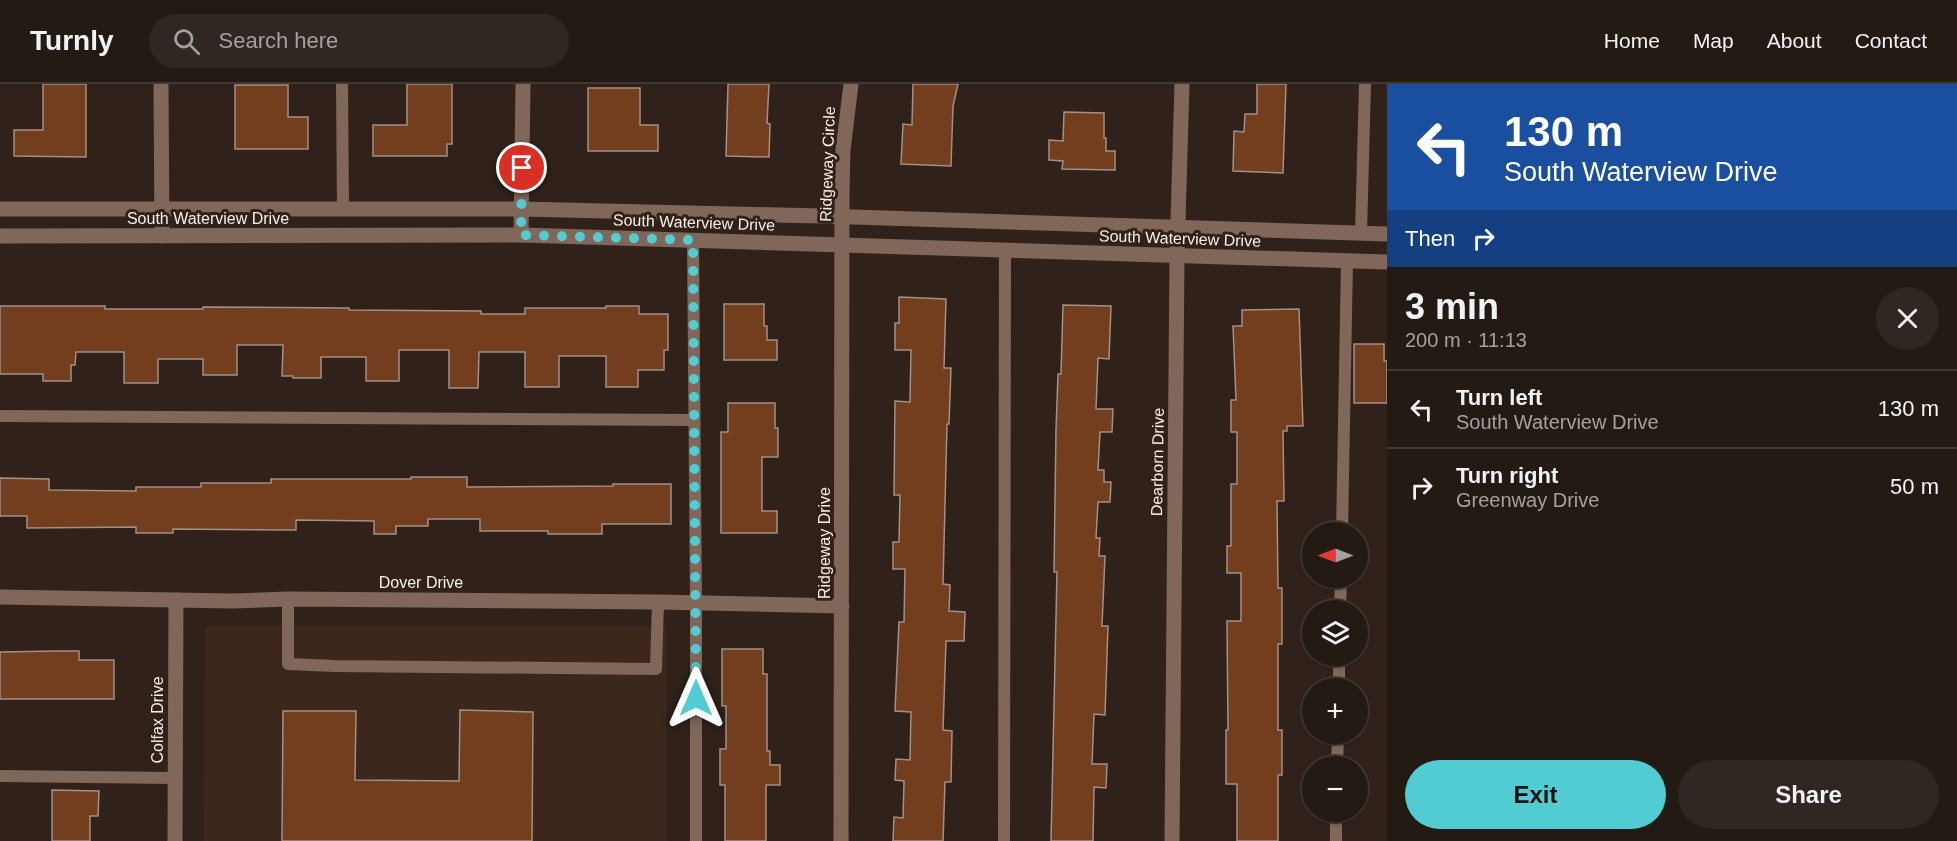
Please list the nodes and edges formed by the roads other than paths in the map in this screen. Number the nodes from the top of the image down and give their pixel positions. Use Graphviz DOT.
graph roads {
  1 [pos="161,84"];
  2 [pos="342,84"];
  3 [pos="523,84"];
  4 [pos="851,84"];
  5 [pos="1182,84"];
  6 [pos="1365,84"];
  7 [pos="0,209"];
  8 [pos="521,209"];
  9 [pos="162,210"];
  10 [pos="343,210"];
  11 [pos="843,217"];
  12 [pos="1178,228"];
  13 [pos="1361,233"];
  14 [pos="1387,234"];
  15 [pos="521,235"];
  16 [pos="0,236"];
  17 [pos="162,236"];
  18 [pos="693,240"];
  19 [pos="843,245"];
  20 [pos="1005,251"];
  21 [pos="1177,255"];
  22 [pos="1347,261"];
  23 [pos="1387,262"];
  24 [pos="0,416"];
  25 [pos="694,420"];
  26 [pos="1341,522"];
  27 [pos="0,597"];
  28 [pos="288,599"];
  29 [pos="176,600"];
  30 [pos="658,602"];
  31 [pos="696,603"];
  32 [pos="842,606"];
  33 [pos="0,776"];
  34 [pos="174,778"];
  35 [pos="1336,822"];
  36 [pos="175,841"];
  37 [pos="696,841"];
  38 [pos="842,841"];
  39 [pos="1004,841"];
  40 [pos="1172,841"];
  41 [pos="1336,841"];
  1 -- 9 [label="street"];
  2 -- 10 [label="lane"];
  3 -- 8 [label="street"];
  4 -- 11 [label="street, Ridgeway Circle"];
  5 -- 12 [label="street, Dearborn Drive"];
  6 -- 13 [label="lane"];
  7 -- 9 [label="street, South Waterview Drive"];
  8 -- 10 [label="street, South Waterview Drive"];
  8 -- 11 [label="street, South Waterview Drive"];
  8 -- 15 [label="street"];
  9 -- 10 [label="street, South Waterview Drive"];
  9 -- 17 [label="street"];
  11 -- 12 [label="street, South Waterview Drive"];
  11 -- 19 [label="street, Ridgeway Circle"];
  12 -- 13 [label="street, South Waterview Drive"];
  12 -- 21 [label="street, Dearborn Drive"];
  13 -- 14 [label="street, South Waterview Drive"];
  15 -- 17 [label="street, South Waterview Drive"];
  15 -- 18 [label="street, South Waterview Drive"];
  16 -- 17 [label="street, South Waterview Drive"];
  18 -- 19 [label="street, South Waterview Drive"];
  18 -- 25 [label="lane"];
  19 -- 20 [label="street, South Waterview Drive"];
  19 -- 32 [label="street, Ridgeway Drive"];
  20 -- 21 [label="street, South Waterview Drive"];
  20 -- 39 [label="lane"];
  21 -- 22 [label="street, South Waterview Drive"];
  21 -- 40 [label="street, Dearborn Drive"];
  22 -- 23 [label="street, South Waterview Drive"];
  22 -- 26 [label="lane"];
  24 -- 25 [label="lane"];
  25 -- 31 [label="lane"];
  27 -- 29 [label="street, Dover Drive"];
  28 -- 29 [label="street, Dover Drive"];
  28 -- 30 [label="street, Dover Drive"];
  28 -- 30 [label="lane"];
  29 -- 34 [label="street, Colfax Drive"];
  30 -- 31 [label="street, Dover Drive"];
  31 -- 32 [label="street, Dover Drive"];
  31 -- 37 [label="lane"];
  32 -- 38 [label="street, Ridgeway Drive"];
  33 -- 34 [label="lane"];
  34 -- 36 [label="street, Colfax Drive"];
  35 -- 41 [label="lane"];
}
